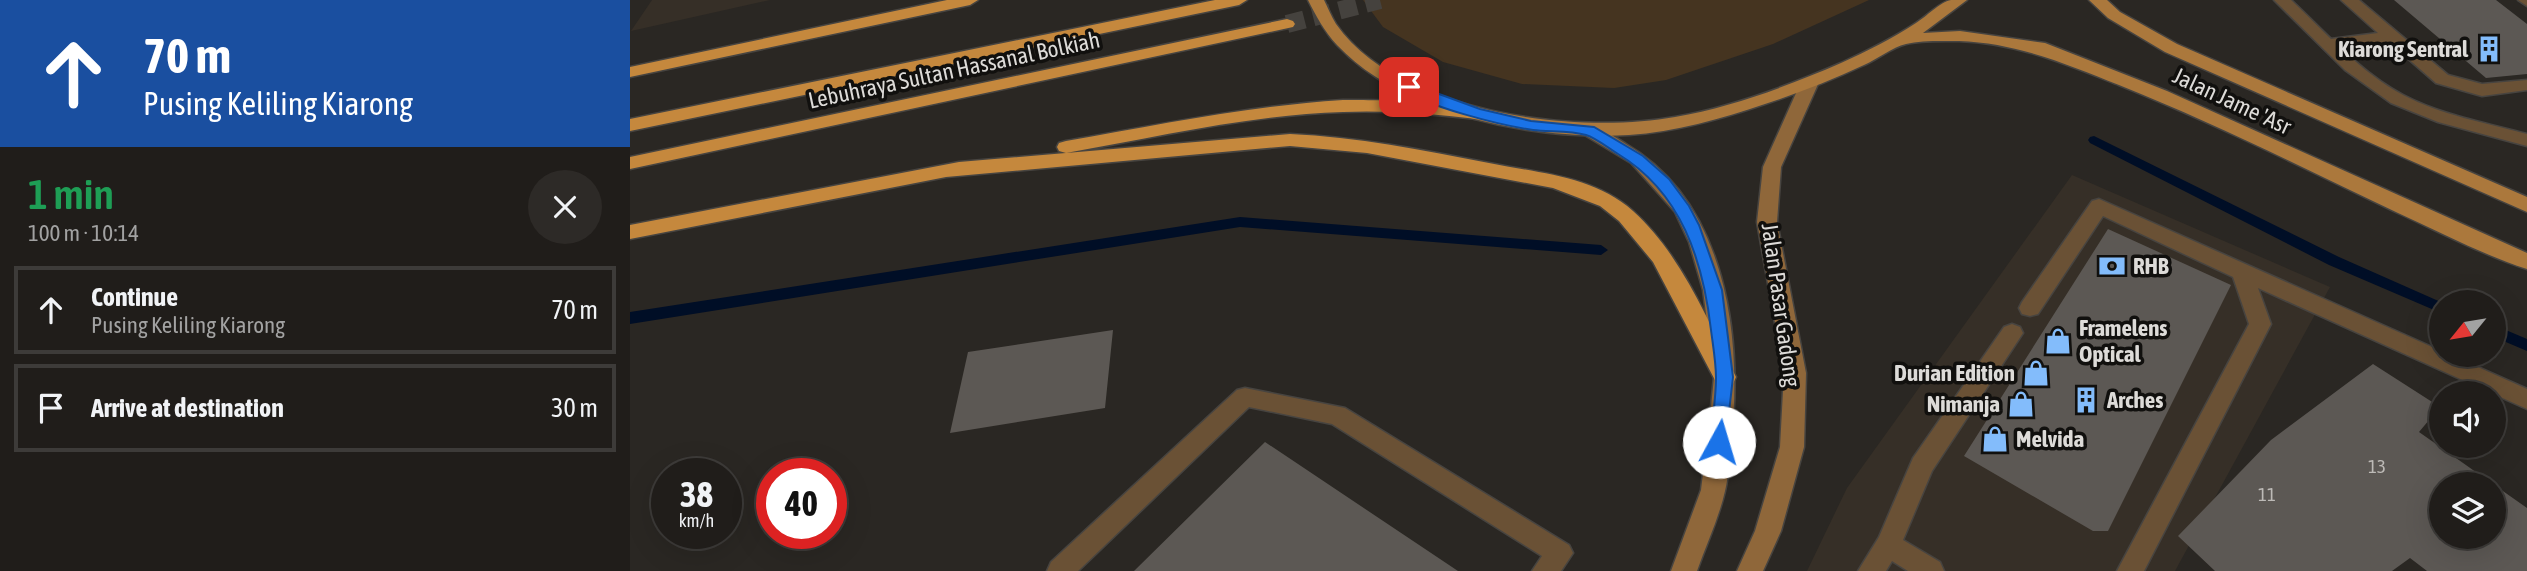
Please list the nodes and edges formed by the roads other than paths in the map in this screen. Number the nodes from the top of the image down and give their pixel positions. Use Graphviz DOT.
graph roads {
  1 [pos="939,0"];
  2 [pos="970,0"];
  3 [pos="1239,0"];
  4 [pos="1316,0"];
  5 [pos="1959,0"];
  6 [pos="2097,0"];
  7 [pos="2282,0"];
  8 [pos="2349,0"];
  9 [pos="848,24"];
  10 [pos="1287,24"];
  11 [pos="2391,37"];
  12 [pos="1903,39"];
  13 [pos="2329,44"];
  14 [pos="630,72"];
  15 [pos="1810,82"];
  16 [pos="2527,85"];
  17 [pos="1477,113"];
  18 [pos="630,125"];
  19 [pos="1589,130"];
  20 [pos="2527,140"];
  21 [pos="630,163"];
  22 [pos="947,171"];
  23 [pos="2527,205"];
  24 [pos="630,232"];
  25 [pos="2527,261"];
  26 [pos="2242,272"];
  27 [pos="2030,308"];
  28 [pos="2012,333"];
  29 [pos="1725,377"];
  30 [pos="2527,399"];
  31 [pos="1888,545"];
  32 [pos="1060,571"];
  33 [pos="1545,571"];
  34 [pos="1684,571"];
  35 [pos="1750,571"];
  36 [pos="1871,571"];
  37 [pos="1931,571"];
  38 [pos="2130,571"];
  1 -- 9 [label="highway"];
  2 -- 9 [label="highway"];
  3 -- 18 [label="highway, Lebuhraya Sultan Hassanal Bolkiah"];
  4 -- 17 [label="main road"];
  5 -- 12 [label="main road"];
  6 -- 23 [label="main road, Jalan Jame 'Asr"];
  7 -- 13 [label="street"];
  8 -- 11 [label="street"];
  9 -- 14 [label="highway"];
  10 -- 21 [label="highway, Lebuhraya Sultan Hassanal Bolkiah"];
  11 -- 13 [label="street"];
  11 -- 16 [label="street"];
  12 -- 15 [label="main road"];
  12 -- 25 [label="main road, Jalan Jame 'Asr"];
  13 -- 20 [label="street"];
  15 -- 19 [label="main road"];
  15 -- 35 [label="street, Jalan Pasar Gadong"];
  17 -- 19 [label="main road"];
  17 -- 22 [label="highway"];
  19 -- 29 [label="street"];
  22 -- 24 [label="highway"];
  22 -- 29 [label="highway"];
  26 -- 27 [label="street"];
  26 -- 30 [label="street"];
  26 -- 38 [label="street"];
  28 -- 31 [label="street"];
  29 -- 34 [label="street"];
  31 -- 36 [label="street"];
  31 -- 37 [label="street"];
  32 -- 33 [label="street"];
}
